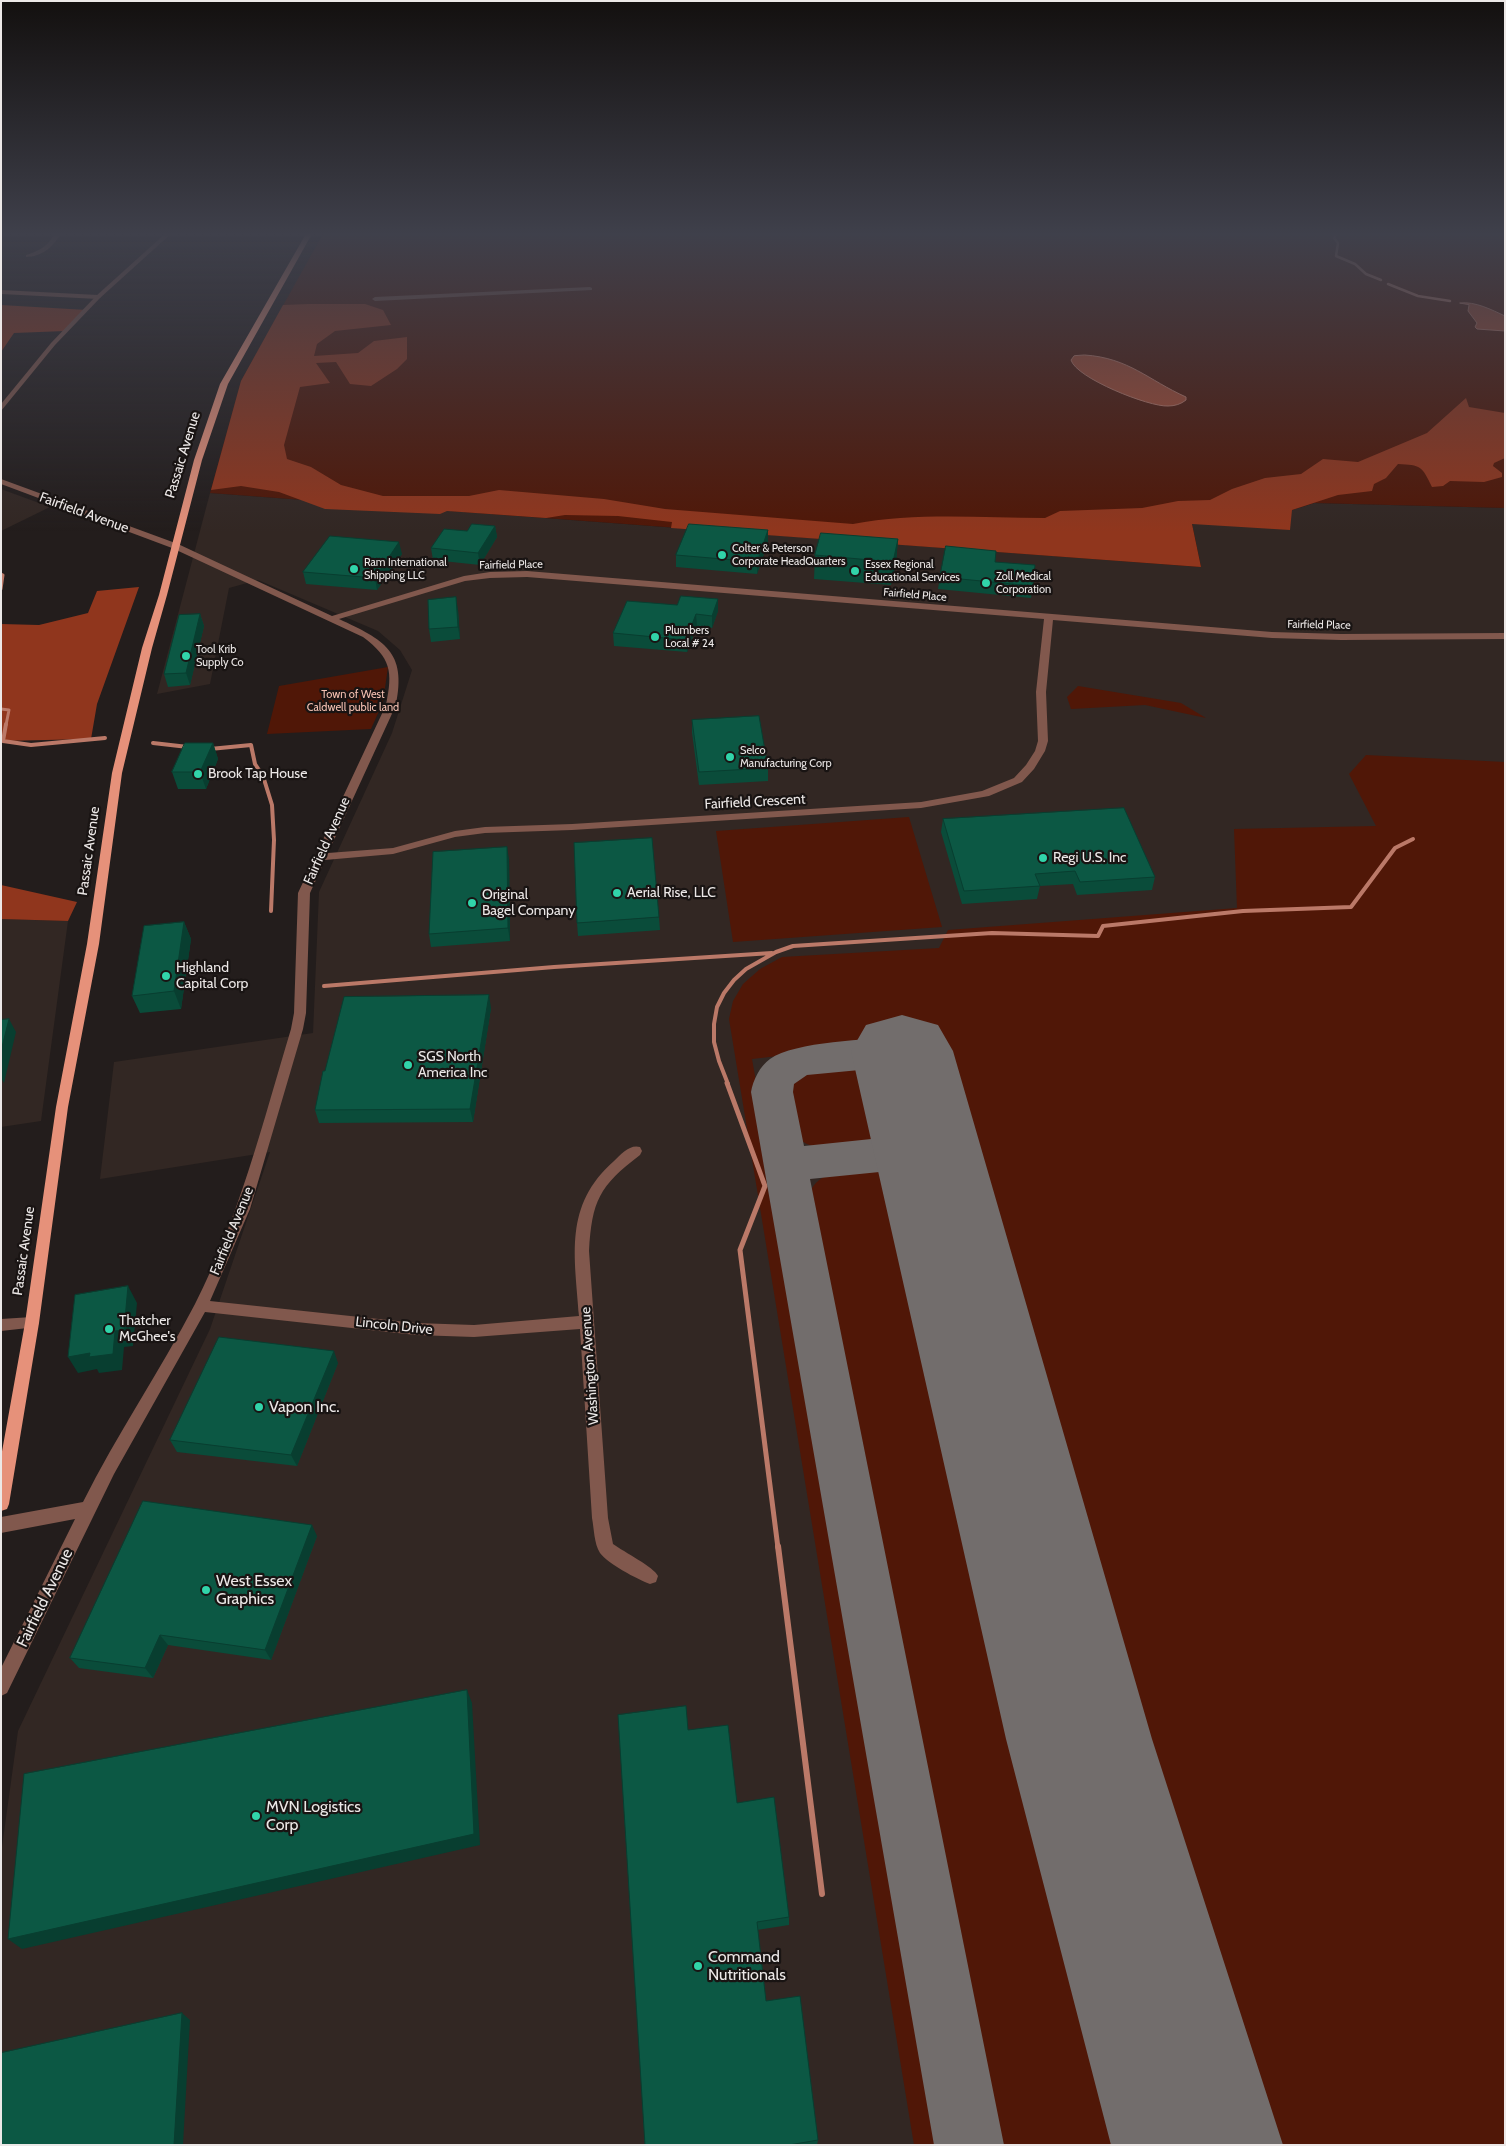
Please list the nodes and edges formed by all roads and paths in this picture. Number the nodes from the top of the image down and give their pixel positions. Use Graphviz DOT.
graph roads {
  1 [pos="65,332"];
  2 [pos="253,332"];
  3 [pos="1,409"];
  4 [pos="1,481"];
  5 [pos="175,546"];
  6 [pos="1050,617"];
  7 [pos="331,619"];
  8 [pos="1505,636"];
  9 [pos="320,857"];
  10 [pos="635,1151"];
  11 [pos="201,1306"];
  12 [pos="587,1322"];
  13 [pos="32,1323"];
  14 [pos="1,1325"];
  15 [pos="1,1504"];
  16 [pos="88,1509"];
  17 [pos="1,1525"];
  18 [pos="650,1576"];
  19 [pos="1,1687"];
  1 -- 3 [label="street"];
  2 -- 5 [label="main road, Passaic Avenue"];
  4 -- 5 [label="street, Fairfield Avenue"];
  5 -- 7 [label="street, Fairfield Avenue"];
  5 -- 13 [label="main road, Passaic Avenue"];
  6 -- 7 [label="street, Fairfield Place"];
  6 -- 8 [label="street, Fairfield Place"];
  6 -- 9 [label="street, Fairfield Crescent"];
  7 -- 9 [label="street, Fairfield Avenue"];
  9 -- 11 [label="street, Fairfield Avenue"];
  10 -- 12 [label="street, Washington Avenue"];
  11 -- 12 [label="street, Lincoln Drive"];
  11 -- 16 [label="street, Fairfield Avenue"];
  12 -- 18 [label="street, Washington Avenue"];
  13 -- 14 [label="street"];
  13 -- 15 [label="main road, Passaic Avenue"];
  16 -- 17 [label="street"];
  16 -- 19 [label="street, Fairfield Avenue"];
}
